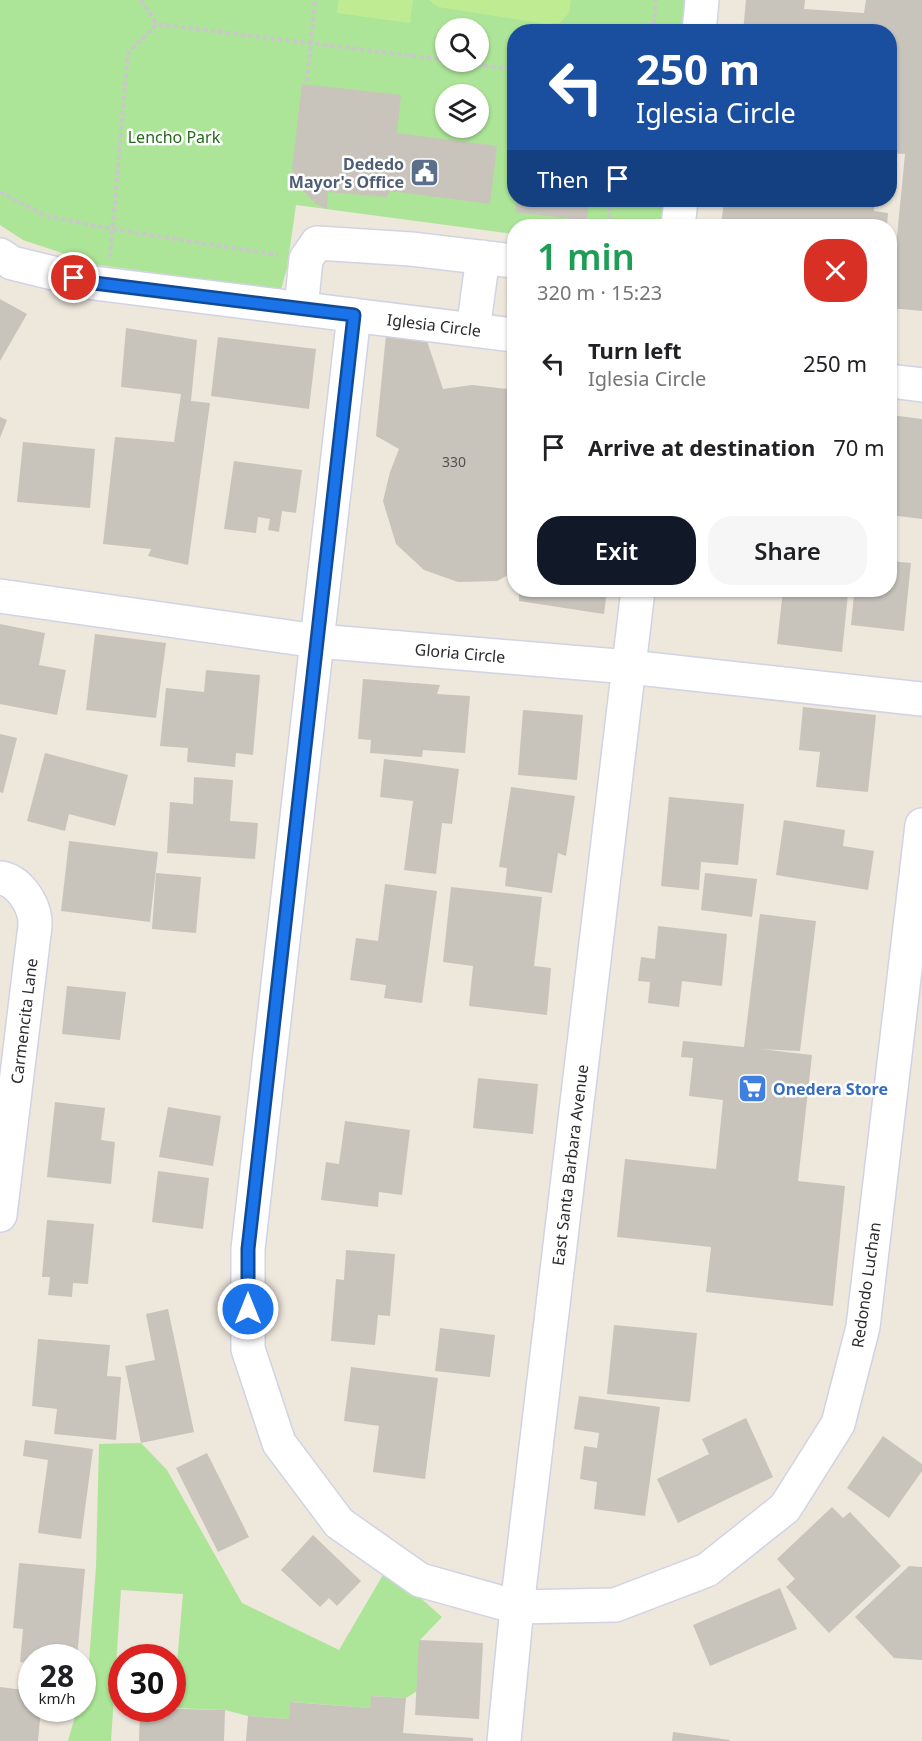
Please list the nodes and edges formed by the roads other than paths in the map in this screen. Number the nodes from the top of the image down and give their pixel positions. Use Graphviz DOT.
graph roads {
  1 [pos="702,0"];
  2 [pos="700,24"];
  3 [pos="0,255"];
  4 [pos="483,257"];
  5 [pos="507,260"];
  6 [pos="301,309"];
  7 [pos="354,315"];
  8 [pos="473,330"];
  9 [pos="507,334"];
  10 [pos="897,382"];
  11 [pos="922,385"];
  12 [pos="0,596"];
  13 [pos="637,597"];
  14 [pos="317,641"];
  15 [pos="629,667"];
  16 [pos="922,699"];
  17 [pos="922,825"];
  18 [pos="0,878"];
  19 [pos="0,1215"];
  20 [pos="517,1607"];
  21 [pos="504,1741"];
  1 -- 2 [label="street"];
  3 -- 6 [label="street, Iglesia Circle"];
  4 -- 5 [label="street"];
  4 -- 6 [label="street"];
  4 -- 8 [label="street"];
  6 -- 7 [label="street, Iglesia Circle"];
  7 -- 8 [label="street, Iglesia Circle"];
  7 -- 14 [label="street, Redondo Luchan"];
  8 -- 9 [label="street, Iglesia Circle"];
  10 -- 11 [label="street"];
  12 -- 14 [label="street, Gloria Circle"];
  13 -- 15 [label="street, East Santa Barbara Avenue"];
  14 -- 15 [label="street, Gloria Circle"];
  14 -- 20 [label="street, Redondo Luchan"];
  15 -- 16 [label="street, Gloria Circle"];
  15 -- 20 [label="street, East Santa Barbara Avenue"];
  17 -- 20 [label="street, Redondo Luchan"];
  18 -- 19 [label="street, Carmencita Lane"];
  20 -- 21 [label="street, East Santa Barbara Avenue"];
}
